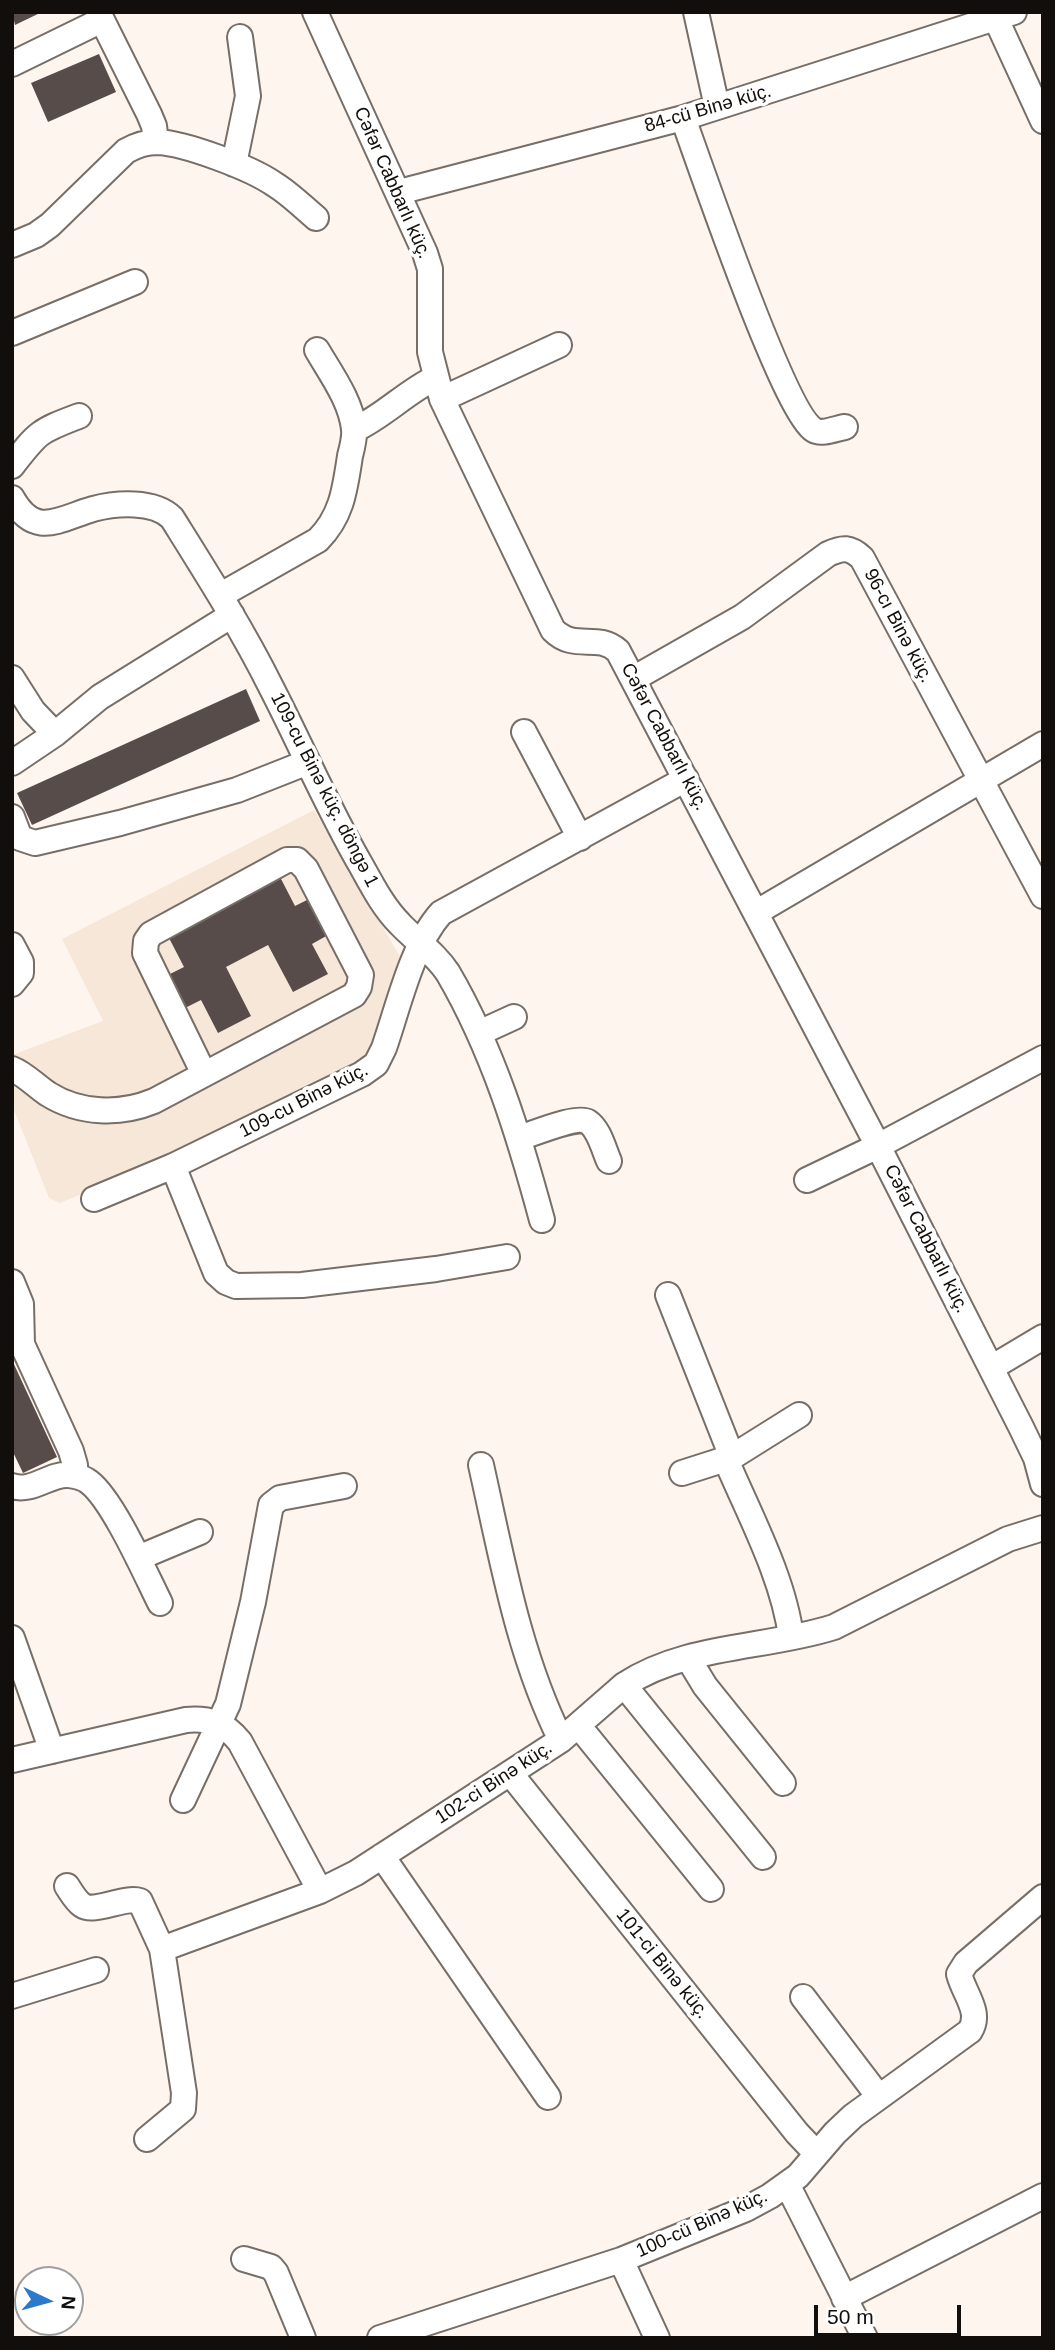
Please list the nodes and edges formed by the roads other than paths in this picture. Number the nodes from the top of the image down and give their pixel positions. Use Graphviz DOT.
graph roads {
  1 [pos="315,12"];
  2 [pos="696,12"];
  3 [pos="100,16"];
  4 [pos="1005,16"];
  5 [pos="240,37"];
  6 [pos="12,64"];
  7 [pos="717,107"];
  8 [pos="683,118"];
  9 [pos="1043,121"];
  10 [pos="156,142"];
  11 [pos="234,164"];
  12 [pos="399,192"];
  13 [pos="316,218"];
  14 [pos="12,246"];
  15 [pos="135,282"];
  16 [pos="12,333"];
  17 [pos="559,345"];
  18 [pos="317,350"];
  19 [pos="438,388"];
  20 [pos="79,416"];
  21 [pos="845,427"];
  22 [pos="354,430"];
  23 [pos="12,466"];
  24 [pos="12,498"];
  25 [pos="227,605"];
  26 [pos="12,677"];
  27 [pos="633,679"];
  28 [pos="524,732"];
  29 [pos="55,734"];
  30 [pos="1043,744"];
  31 [pos="308,762"];
  32 [pos="12,763"];
  33 [pos="686,779"];
  34 [pos="981,781"];
  35 [pos="12,817"];
  36 [pos="580,838"];
  37 [pos="1043,896"];
  38 [pos="757,912"];
  39 [pos="421,943"];
  40 [pos="12,945"];
  41 [pos="12,984"];
  42 [pos="514,1017"];
  43 [pos="479,1033"];
  44 [pos="1043,1058"];
  45 [pos="12,1069"];
  46 [pos="204,1074"];
  47 [pos="519,1138"];
  48 [pos="878,1146"];
  49 [pos="609,1161"];
  50 [pos="173,1166"];
  51 [pos="807,1180"];
  52 [pos="94,1199"];
  53 [pos="542,1220"];
  54 [pos="507,1257"];
  55 [pos="12,1282"];
  56 [pos="668,1294"];
  57 [pos="1043,1337"];
  58 [pos="992,1368"];
  59 [pos="799,1415"];
  60 [pos="732,1457"];
  61 [pos="481,1465"];
  62 [pos="682,1473"];
  63 [pos="75,1476"];
  64 [pos="1043,1484"];
  65 [pos="12,1486"];
  66 [pos="344,1486"];
  67 [pos="1043,1528"];
  68 [pos="200,1531"];
  69 [pos="138,1558"];
  70 [pos="159,1604"];
  71 [pos="791,1637"];
  72 [pos="12,1638"];
  73 [pos="688,1658"];
  74 [pos="624,1685"];
  75 [pos="220,1723"];
  76 [pos="569,1732"];
  77 [pos="52,1751"];
  78 [pos="12,1760"];
  79 [pos="510,1773"];
  80 [pos="783,1783"];
  81 [pos="183,1800"];
  82 [pos="382,1856"];
  83 [pos="764,1857"];
  84 [pos="67,1886"];
  85 [pos="711,1889"];
  86 [pos="320,1891"];
  87 [pos="1043,1897"];
  88 [pos="162,1949"];
  89 [pos="96,1970"];
  90 [pos="12,1996"];
  91 [pos="803,1997"];
  92 [pos="548,2097"];
  93 [pos="879,2097"];
  94 [pos="148,2139"];
  95 [pos="816,2153"];
  96 [pos="787,2184"];
  97 [pos="1043,2196"];
  98 [pos="244,2259"];
  99 [pos="621,2260"];
  100 [pos="844,2298"];
  101 [pos="439,2329"];
  102 [pos="303,2338"];
  103 [pos="380,2338"];
  104 [pos="657,2338"];
  105 [pos="865,2338"];
  1 -- 12 [label="street, Cəfər Cabbarlı küç."];
  2 -- 7 [label="street"];
  3 -- 6 [label="street"];
  3 -- 10 [label="street"];
  4 -- 7 [label="street, 84-cü Binə küç."];
  4 -- 9 [label="street"];
  5 -- 11 [label="street"];
  7 -- 8 [label="street, 84-cü Binə küç."];
  8 -- 12 [label="street, 84-cü Binə küç."];
  8 -- 21 [label="street"];
  10 -- 11 [label="street"];
  10 -- 14 [label="street"];
  11 -- 13 [label="street"];
  12 -- 19 [label="street, Cəfər Cabbarlı küç."];
  15 -- 16 [label="street"];
  17 -- 19 [label="street"];
  18 -- 22 [label="street"];
  19 -- 22 [label="street"];
  19 -- 27 [label="street, Cəfər Cabbarlı küç."];
  20 -- 23 [label="street"];
  22 -- 25 [label="street"];
  24 -- 25 [label="street, 109-cu Binə küç. döngə 1"];
  25 -- 29 [label="street"];
  25 -- 31 [label="street, 109-cu Binə küç. döngə 1"];
  26 -- 29 [label="street"];
  27 -- 33 [label="street, Cəfər Cabbarlı küç."];
  27 -- 34 [label="street, 96-cı Binə küç."];
  28 -- 36 [label="street"];
  29 -- 32 [label="street"];
  30 -- 34 [label="street"];
  31 -- 35 [label="street"];
  31 -- 39 [label="street, 109-cu Binə küç. döngə 1"];
  33 -- 36 [label="street, 109-cu Binə küç."];
  33 -- 38 [label="street, Cəfər Cabbarlı küç."];
  34 -- 37 [label="street, 96-cı Binə küç."];
  34 -- 38 [label="street"];
  36 -- 39 [label="street, 109-cu Binə küç."];
  38 -- 48 [label="street, Cəfər Cabbarlı küç."];
  39 -- 43 [label="street, 109-cu Binə küç. döngə 1"];
  39 -- 50 [label="street, 109-cu Binə küç."];
  40 -- 41 [label="street"];
  42 -- 43 [label="street"];
  43 -- 47 [label="street, 109-cu Binə küç. döngə 1"];
  44 -- 48 [label="street"];
  45 -- 46 [label="street"];
  46 -- 46 [label="street"];
  47 -- 49 [label="street"];
  47 -- 53 [label="street, 109-cu Binə küç. döngə 1"];
  48 -- 51 [label="street"];
  48 -- 58 [label="street, Cəfər Cabbarlı küç."];
  50 -- 52 [label="street, 109-cu Binə küç."];
  50 -- 54 [label="street"];
  55 -- 63 [label="street"];
  56 -- 60 [label="street"];
  57 -- 58 [label="street"];
  58 -- 64 [label="street, Cəfər Cabbarlı küç."];
  59 -- 60 [label="street"];
  60 -- 62 [label="street"];
  60 -- 71 [label="street"];
  61 -- 76 [label="street"];
  63 -- 65 [label="street"];
  63 -- 69 [label="street"];
  66 -- 75 [label="street"];
  67 -- 71 [label="street, 102-ci Binə küç."];
  68 -- 69 [label="street"];
  69 -- 70 [label="street"];
  71 -- 73 [label="street, 102-ci Binə küç."];
  72 -- 77 [label="street"];
  73 -- 74 [label="street, 102-ci Binə küç."];
  73 -- 80 [label="street"];
  74 -- 76 [label="street, 102-ci Binə küç."];
  74 -- 83 [label="street"];
  75 -- 77 [label="street"];
  75 -- 81 [label="street"];
  75 -- 86 [label="street"];
  76 -- 79 [label="street, 102-ci Binə küç."];
  76 -- 85 [label="street"];
  77 -- 78 [label="street"];
  79 -- 82 [label="street, 102-ci Binə küç."];
  79 -- 95 [label="street, 101-ci Binə küç."];
  82 -- 86 [label="street, 102-ci Binə küç."];
  82 -- 92 [label="street"];
  84 -- 88 [label="street"];
  86 -- 88 [label="street, 102-ci Binə küç."];
  87 -- 93 [label="street, 100-cü Binə küç."];
  88 -- 94 [label="street"];
  89 -- 90 [label="street"];
  91 -- 93 [label="street"];
  93 -- 95 [label="street, 100-cü Binə küç."];
  95 -- 96 [label="street, 100-cü Binə küç."];
  96 -- 99 [label="street, 100-cü Binə küç."];
  96 -- 100 [label="street"];
  97 -- 100 [label="street"];
  98 -- 102 [label="street"];
  99 -- 101 [label="street, 100-cü Binə küç."];
  99 -- 104 [label="street"];
  100 -- 105 [label="street"];
  101 -- 103 [label="street, 100-cü Binə küç."];
}
